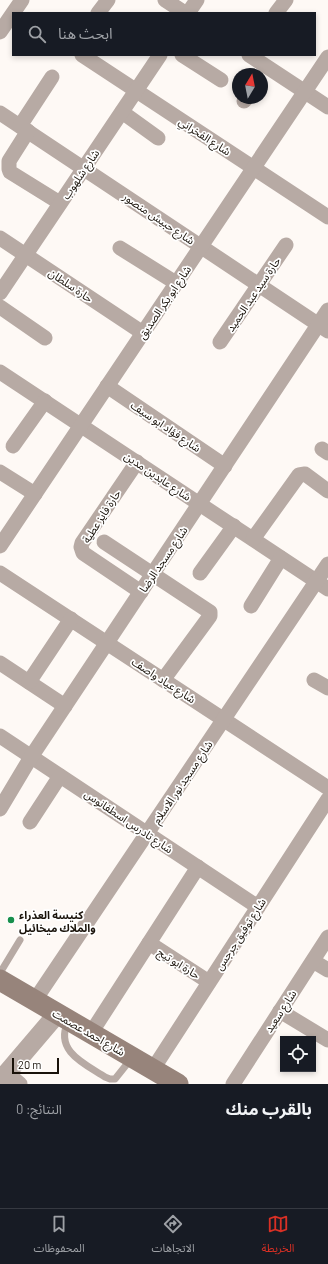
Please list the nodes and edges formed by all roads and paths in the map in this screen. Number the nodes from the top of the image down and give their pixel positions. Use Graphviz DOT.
graph roads {
  1 [pos="108,0"];
  2 [pos="165,0"];
  3 [pos="197,0"];
  4 [pos="286,0"];
  5 [pos="99,12"];
  6 [pos="183,12"];
  7 [pos="189,12"];
  8 [pos="277,12"];
  9 [pos="12,16"];
  10 [pos="0,32"];
  11 [pos="84,56"];
  12 [pos="159,56"];
  13 [pos="184,56"];
  14 [pos="250,56"];
  15 [pos="328,57"];
  16 [pos="261,68"];
  17 [pos="268,74"];
  18 [pos="52,77"];
  19 [pos="221,80"];
  20 [pos="136,91"];
  21 [pos="305,92"];
  22 [pos="328,107"];
  23 [pos="122,112"];
  24 [pos="0,113"];
  25 [pos="24,128"];
  26 [pos="158,138"];
  27 [pos="84,168"];
  28 [pos="254,168"];
  29 [pos="60,203"];
  30 [pos="328,217"];
  31 [pos="0,238"];
  32 [pos="286,245"];
  33 [pos="201,246"];
  34 [pos="120,248"];
  35 [pos="26,255"];
  36 [pos="176,283"];
  37 [pos="259,284"];
  38 [pos="0,293"];
  39 [pos="0,308"];
  40 [pos="328,310"];
  41 [pos="323,328"];
  42 [pos="143,333"];
  43 [pos="45,338"];
  44 [pos="220,342"];
  45 [pos="0,372"];
  46 [pos="107,386"];
  47 [pos="45,401"];
  48 [pos="81,425"];
  49 [pos="13,446"];
  50 [pos="137,462"];
  51 [pos="225,466"];
  52 [pos="0,472"];
  53 [pos="328,491"];
  54 [pos="34,494"];
  55 [pos="200,504"];
  56 [pos="234,526"];
  57 [pos="253,539"];
  58 [pos="104,542"];
  59 [pos="0,546"];
  60 [pos="281,558"];
  61 [pos="328,564"];
  62 [pos="0,572"];
  63 [pos="200,573"];
  64 [pos="153,574"];
  65 [pos="322,585"];
  66 [pos="141,592"];
  67 [pos="251,606"];
  68 [pos="71,619"];
  69 [pos="107,643"];
  70 [pos="0,663"];
  71 [pos="163,680"];
  72 [pos="314,680"];
  73 [pos="29,682"];
  74 [pos="328,688"];
  75 [pos="65,706"];
  76 [pos="224,719"];
  77 [pos="0,736"];
  78 [pos="31,757"];
  79 [pos="60,776"];
  80 [pos="328,788"];
  81 [pos="328,799"];
  82 [pos="0,809"];
  83 [pos="30,822"];
  84 [pos="147,834"];
  85 [pos="198,867"];
  86 [pos="258,907"];
  87 [pos="328,937"];
  88 [pos="20,940"];
  89 [pos="149,943"];
  90 [pos="313,961"];
  91 [pos="328,970"];
  92 [pos="0,973"];
  93 [pos="0,980"];
  94 [pos="210,982"];
  95 [pos="35,1000"];
  96 [pos="280,1011"];
  97 [pos="63,1017"];
  98 [pos="91,1033"];
  99 [pos="328,1040"];
  100 [pos="133,1058"];
  101 [pos="153,1069"];
  102 [pos="9,1080"];
  103 [pos="178,1084"];
  104 [pos="233,1084"];
  1 -- 5 [label="street"];
  2 -- 6 [label="street"];
  3 -- 7 [label="street"];
  4 -- 8 [label="street"];
  9 -- 10 [label="street"];
  11 -- 20 [label="street, شارع الفخراني"];
  12 -- 20 [label="street, شارع شلهوب"];
  13 -- 19 [label="street"];
  14 -- 16 [label="street"];
  15 -- 21 [label="street, شارع ابو بكر الصديق"];
  17 -- 21 [label="street"];
  18 -- 25 [label="street"];
  20 -- 23 [label="street, شارع شلهوب"];
  20 -- 28 [label="street, شارع الفخراني"];
  21 -- 22 [label="street"];
  21 -- 28 [label="street, شارع ابو بكر الصديق"];
  23 -- 26 [label="street"];
  23 -- 27 [label="street, شارع شلهوب"];
  24 -- 25 [label="street, شارع حبيش منصور"];
  25 -- 27 [label="street, شارع حبيش منصور"];
  25 -- 29 [label="street"];
  27 -- 29 [label="street, شارع شلهوب"];
  27 -- 33 [label="street, شارع حبيش منصور"];
  28 -- 30 [label="street, شارع الفخراني"];
  28 -- 33 [label="street, شارع ابو بكر الصديق"];
  29 -- 35 [label="street, شارع شلهوب"];
  31 -- 35 [label="street, حارة سلطان"];
  32 -- 37 [label="street, حارة سيد عبد الحميد"];
  33 -- 36 [label="street, شارع ابو بكر الصديق"];
  33 -- 37 [label="street, شارع حبيش منصور"];
  34 -- 36 [label="street"];
  35 -- 38 [label="street, شارع شلهوب"];
  35 -- 42 [label="street, حارة سلطان"];
  36 -- 42 [label="street, شارع ابو بكر الصديق"];
  37 -- 41 [label="street, شارع حبيش منصور"];
  37 -- 44 [label="street, حارة سيد عبد الحميد"];
  39 -- 43 [label="street"];
  40 -- 41 [label="street, شارع مسجد الرضا"];
  41 -- 51 [label="street, شارع مسجد الرضا"];
  42 -- 46 [label="street, شارع ابو بكر الصديق"];
  45 -- 47 [label="street, شارع عابدين مدين"];
  46 -- 48 [label="street, شارع ابو بكر الصديق"];
  46 -- 51 [label="street, شارع فؤاد ابو سيف"];
  47 -- 48 [label="street, شارع عابدين مدين"];
  47 -- 49 [label="street"];
  48 -- 50 [label="street, شارع عابدين مدين"];
  48 -- 54 [label="street, شارع ابو بكر الصديق"];
  50 -- 55 [label="street, شارع عابدين مدين"];
  50 -- 66 [label="street, حارة فايز عطية"];
  51 -- 55 [label="street, شارع مسجد الرضا"];
  52 -- 54 [label="street"];
  53 -- 57 [label="street"];
  54 -- 59 [label="street, شارع ابو بكر الصديق"];
  55 -- 56 [label="street, شارع عابدين مدين"];
  55 -- 64 [label="street, شارع مسجد الرضا"];
  56 -- 57 [label="street, شارع عابدين مدين"];
  56 -- 63 [label="street"];
  57 -- 60 [label="street, شارع عابدين مدين"];
  58 -- 64 [label="street"];
  60 -- 65 [label="street, شارع عابدين مدين"];
  60 -- 67 [label="street"];
  61 -- 65 [label="street, شارع مسجد نور الاسلام"];
  62 -- 68 [label="street, شارع عياد واصف"];
  64 -- 66 [label="street, شارع مسجد الرضا"];
  64 -- 71 [label="street"];
  65 -- 76 [label="street, شارع مسجد نور الاسلام"];
  66 -- 69 [label="street, شارع مسجد الرضا"];
  68 -- 69 [label="street, شارع عياد واصف"];
  68 -- 73 [label="street"];
  69 -- 71 [label="street, شارع عياد واصف"];
  69 -- 75 [label="street, شارع مسجد الرضا"];
  70 -- 73 [label="street"];
  71 -- 76 [label="street, شارع عياد واصف"];
  72 -- 74 [label="street"];
  73 -- 75 [label="street"];
  75 -- 78 [label="street, شارع مسجد الرضا"];
  76 -- 80 [label="street, شارع عياد واصف"];
  76 -- 84 [label="street, شارع مسجد نور الاسلام"];
  77 -- 78 [label="street, شارع تادرس اسطفانوس"];
  78 -- 79 [label="street, شارع تادرس اسطفانوس"];
  78 -- 82 [label="street, شارع مسجد الرضا"];
  79 -- 83 [label="street"];
  79 -- 84 [label="street, شارع تادرس اسطفانوس"];
  81 -- 86 [label="street, شارع توفيق جرجس"];
  84 -- 85 [label="street, شارع تادرس اسطفانوس"];
  84 -- 95 [label="street, شارع مسجد نور الاسلام"];
  85 -- 86 [label="street, شارع تادرس اسطفانوس"];
  85 -- 89 [label="street"];
  86 -- 94 [label="street, شارع توفيق جرجس"];
  87 -- 90 [label="street, شارع سعيد"];
  88 -- 92 [label="lane"];
  89 -- 94 [label="street, حارة ابو تيج"];
  89 -- 98 [label="street"];
  90 -- 91 [label="street"];
  90 -- 96 [label="street, شارع سعيد"];
  93 -- 95 [label="main road, شارع احمد عصمت"];
  94 -- 101 [label="street, شارع توفيق جرجس"];
  95 -- 97 [label="main road, شارع احمد عصمت"];
  96 -- 99 [label="street"];
  96 -- 104 [label="street, شارع سعيد"];
  97 -- 98 [label="main road, شارع احمد عصمت"];
  97 -- 100 [label="lane"];
  97 -- 102 [label="street"];
  98 -- 100 [label="main road, شارع احمد عصمت"];
  100 -- 101 [label="main road, شارع احمد عصمت"];
  101 -- 103 [label="main road, شارع احمد عصمت"];
}
